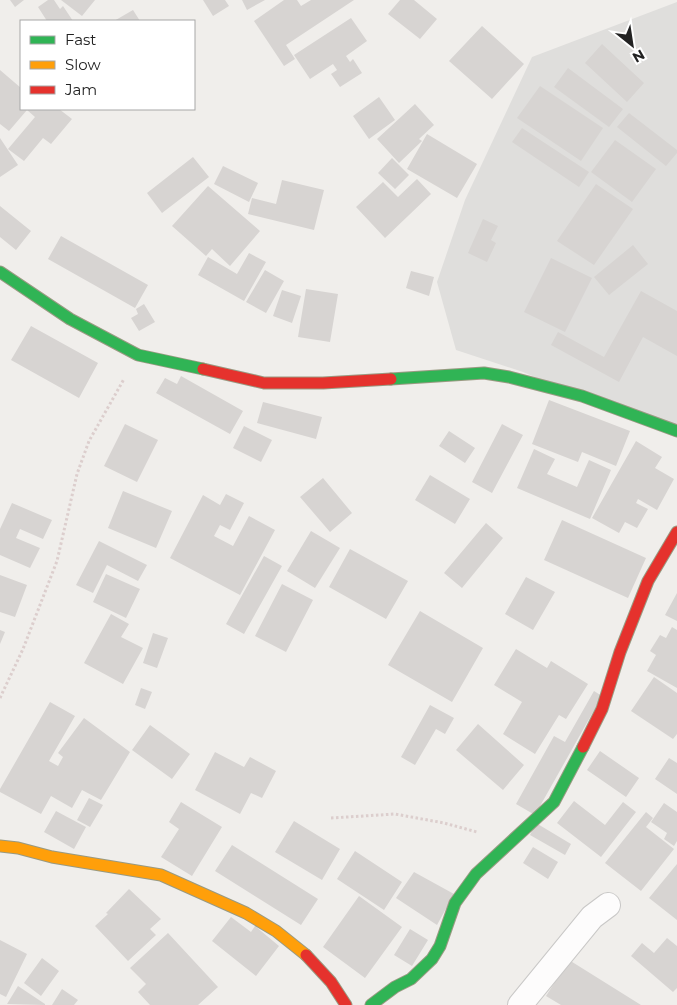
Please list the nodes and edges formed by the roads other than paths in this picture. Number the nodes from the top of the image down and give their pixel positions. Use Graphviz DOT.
graph roads {
  1 [pos="0,272"];
  2 [pos="677,431"];
  3 [pos="677,532"];
  4 [pos="0,846"];
  5 [pos="608,906"];
  6 [pos="346,1005"];
  7 [pos="371,1005"];
  8 [pos="520,1005"];
  1 -- 2 [label="street"];
  3 -- 7 [label="street"];
  4 -- 6 [label="street"];
  5 -- 8 [label="street"];
}
